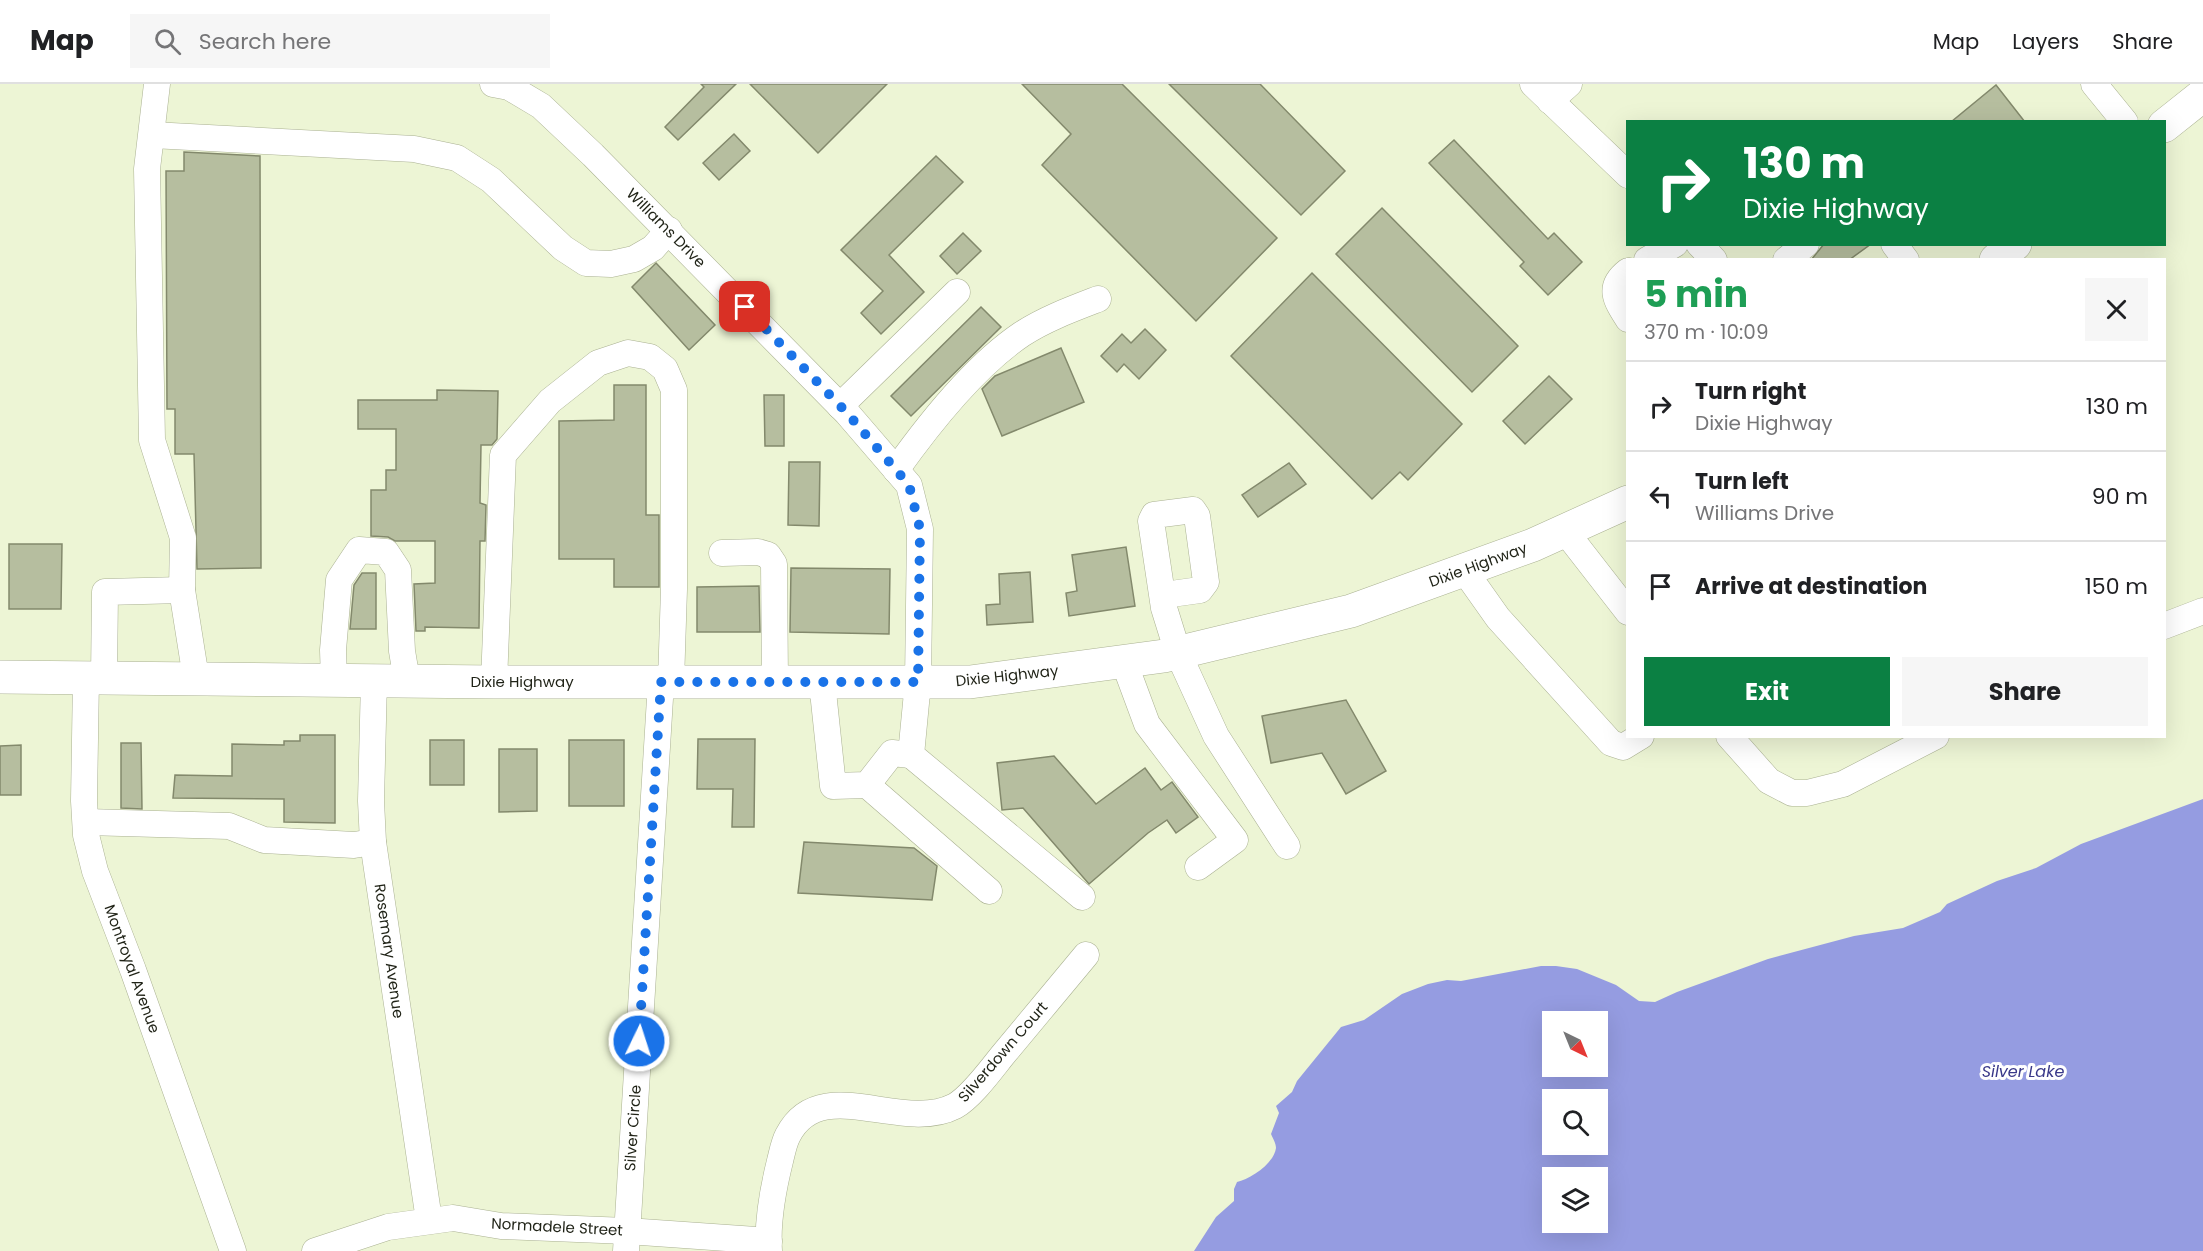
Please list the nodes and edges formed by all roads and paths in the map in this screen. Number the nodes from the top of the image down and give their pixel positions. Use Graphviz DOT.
graph roads {
  1 [pos="157,84"];
  2 [pos="493,84"];
  3 [pos="1569,84"];
  4 [pos="2094,84"];
  5 [pos="1541,93"];
  6 [pos="2203,95"];
  7 [pos="2123,120"];
  8 [pos="2166,124"];
  9 [pos="152,135"];
  10 [pos="1626,173"];
  11 [pos="669,230"];
  12 [pos="1672,246"];
  13 [pos="1701,246"];
  14 [pos="1804,246"];
  15 [pos="2013,246"];
  16 [pos="1650,258"];
  17 [pos="1712,258"];
  18 [pos="1788,258"];
  19 [pos="1998,258"];
  20 [pos="1626,274"];
  21 [pos="957,292"];
  22 [pos="1098,299"];
  23 [pos="1626,316"];
  24 [pos="840,406"];
  25 [pos="896,470"];
  26 [pos="1626,503"];
  27 [pos="1565,531"];
  28 [pos="722,553"];
  29 [pos="1464,570"];
  30 [pos="182,590"];
  31 [pos="1164,595"];
  32 [pos="1626,609"];
  33 [pos="2203,611"];
  34 [pos="2166,625"];
  35 [pos="1178,653"];
  36 [pos="1124,662"];
  37 [pos="0,677"];
  38 [pos="95,678"];
  39 [pos="196,678"];
  40 [pos="334,680"];
  41 [pos="374,680"];
  42 [pos="407,681"];
  43 [pos="494,682"];
  44 [pos="666,682"];
  45 [pos="775,682"];
  46 [pos="822,682"];
  47 [pos="918,682"];
  48 [pos="1638,738"];
  49 [pos="1731,738"];
  50 [pos="1932,738"];
  51 [pos="911,755"];
  52 [pos="867,785"];
  53 [pos="86,822"];
  54 [pos="373,843"];
  55 [pos="1287,846"];
  56 [pos="1198,867"];
  57 [pos="990,891"];
  58 [pos="1082,897"];
  59 [pos="1086,955"];
  60 [pos="429,1220"];
  61 [pos="626,1241"];
  62 [pos="769,1246"];
  63 [pos="233,1251"];
  64 [pos="315,1251"];
  1 -- 9 [label="street"];
  2 -- 11 [label="street, Williams Drive"];
  3 -- 5 [label="street"];
  4 -- 7 [label="street"];
  5 -- 10 [label="street"];
  6 -- 8 [label="main road"];
  9 -- 11 [label="street"];
  9 -- 30 [label="street"];
  11 -- 24 [label="street, Williams Drive"];
  12 -- 16 [label="street"];
  13 -- 17 [label="street"];
  14 -- 18 [label="street"];
  15 -- 19 [label="main road"];
  20 -- 23 [label="street"];
  21 -- 24 [label="street"];
  22 -- 25 [label="street"];
  24 -- 25 [label="street, Williams Drive"];
  25 -- 47 [label="street, Williams Drive"];
  26 -- 27 [label="main road, Dixie Highway"];
  27 -- 29 [label="main road, Dixie Highway"];
  27 -- 32 [label="street"];
  28 -- 45 [label="street"];
  29 -- 35 [label="main road, Dixie Highway"];
  29 -- 48 [label="street"];
  30 -- 38 [label="street, Montroyal Avenue"];
  30 -- 39 [label="street"];
  31 -- 35 [label="street"];
  33 -- 34 [label="street"];
  35 -- 36 [label="main road, Dixie Highway"];
  35 -- 55 [label="street"];
  36 -- 47 [label="main road, Dixie Highway"];
  36 -- 56 [label="street"];
  37 -- 38 [label="main road, Dixie Highway"];
  38 -- 39 [label="main road, Dixie Highway"];
  38 -- 53 [label="street, Montroyal Avenue"];
  39 -- 40 [label="main road, Dixie Highway"];
  40 -- 41 [label="main road, Dixie Highway"];
  40 -- 42 [label="street"];
  41 -- 42 [label="main road, Dixie Highway"];
  41 -- 54 [label="street, Rosemary Avenue"];
  42 -- 43 [label="main road, Dixie Highway"];
  43 -- 44 [label="main road, Dixie Highway"];
  43 -- 44 [label="street, Silver Circle"];
  44 -- 45 [label="main road, Dixie Highway"];
  44 -- 61 [label="street, Silver Circle"];
  45 -- 46 [label="main road, Dixie Highway"];
  46 -- 47 [label="main road, Dixie Highway"];
  46 -- 52 [label="street"];
  47 -- 51 [label="street, Williams Drive"];
  49 -- 50 [label="street"];
  51 -- 52 [label="street"];
  51 -- 58 [label="street"];
  52 -- 57 [label="street"];
  53 -- 54 [label="street"];
  53 -- 63 [label="street, Montroyal Avenue"];
  54 -- 60 [label="street, Rosemary Avenue"];
  59 -- 62 [label="street, Silverdown Court"];
  60 -- 61 [label="street, Normadele Street"];
  60 -- 64 [label="street, Normadele Street"];
  61 -- 62 [label="street, Normadele Street"];
}
